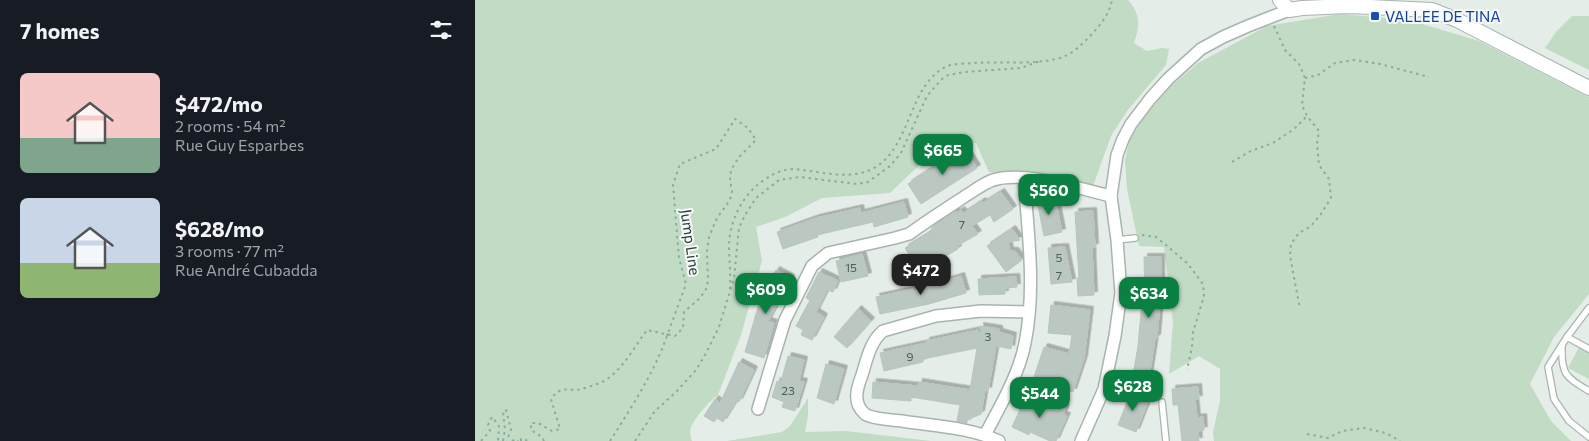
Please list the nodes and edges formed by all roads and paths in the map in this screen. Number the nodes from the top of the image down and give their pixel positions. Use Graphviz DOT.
graph roads {
  1 [pos="1112,0"];
  2 [pos="1284,5"];
  3 [pos="1270,17"];
  4 [pos="1040,61"];
  5 [pos="1429,77"];
  6 [pos="1305,78"];
  7 [pos="1589,88"];
  8 [pos="1307,116"];
  9 [pos="1233,162"];
  10 [pos="1024,178"];
  11 [pos="1111,196"];
  12 [pos="1135,238"];
  13 [pos="1117,240"];
  14 [pos="729,293"];
  15 [pos="1589,308"];
  16 [pos="1300,309"];
  17 [pos="1029,312"];
  18 [pos="1567,337"];
  19 [pos="1562,344"];
  20 [pos="1589,348"];
  21 [pos="1187,370"];
  22 [pos="1589,391"];
  23 [pos="1162,402"];
  24 [pos="758,409"];
  25 [pos="1307,434"];
  26 [pos="985,435"];
  27 [pos="1589,437"];
  28 [pos="481,441"];
  29 [pos="498,441"];
  30 [pos="503,441"];
  31 [pos="507,441"];
  32 [pos="512,441"];
  33 [pos="520,441"];
  34 [pos="527,441"];
  35 [pos="543,441"];
  36 [pos="611,441"];
  37 [pos="635,441"];
  38 [pos="999,441"];
  39 [pos="1081,441"];
  40 [pos="1166,441"];
  41 [pos="1400,441"];
  1 -- 4 [label="path"];
  2 -- 3 [label="street"];
  2 -- 7 [label="street"];
  3 -- 6 [label="path"];
  3 -- 11 [label="street"];
  4 -- 14 [label="path"];
  4 -- 14 [label="path"];
  5 -- 6 [label="path"];
  6 -- 8 [label="path"];
  8 -- 9 [label="path"];
  8 -- 16 [label="path"];
  10 -- 11 [label="street"];
  10 -- 17 [label="street"];
  10 -- 24 [label="street"];
  11 -- 13 [label="street"];
  12 -- 13 [label="lane"];
  12 -- 21 [label="path"];
  13 -- 39 [label="street"];
  14 -- 37 [label="path"];
  15 -- 18 [label="lane"];
  17 -- 26 [label="street"];
  17 -- 26 [label="street"];
  18 -- 19 [label="lane"];
  18 -- 20 [label="lane"];
  19 -- 22 [label="lane"];
  19 -- 27 [label="lane"];
  23 -- 40 [label="lane"];
  25 -- 41 [label="path"];
  26 -- 38 [label="street"];
  28 -- 29 [label="path"];
  30 -- 31 [label="path"];
  32 -- 33 [label="path"];
  33 -- 34 [label="path"];
  35 -- 36 [label="path, Jump Line"];
}
